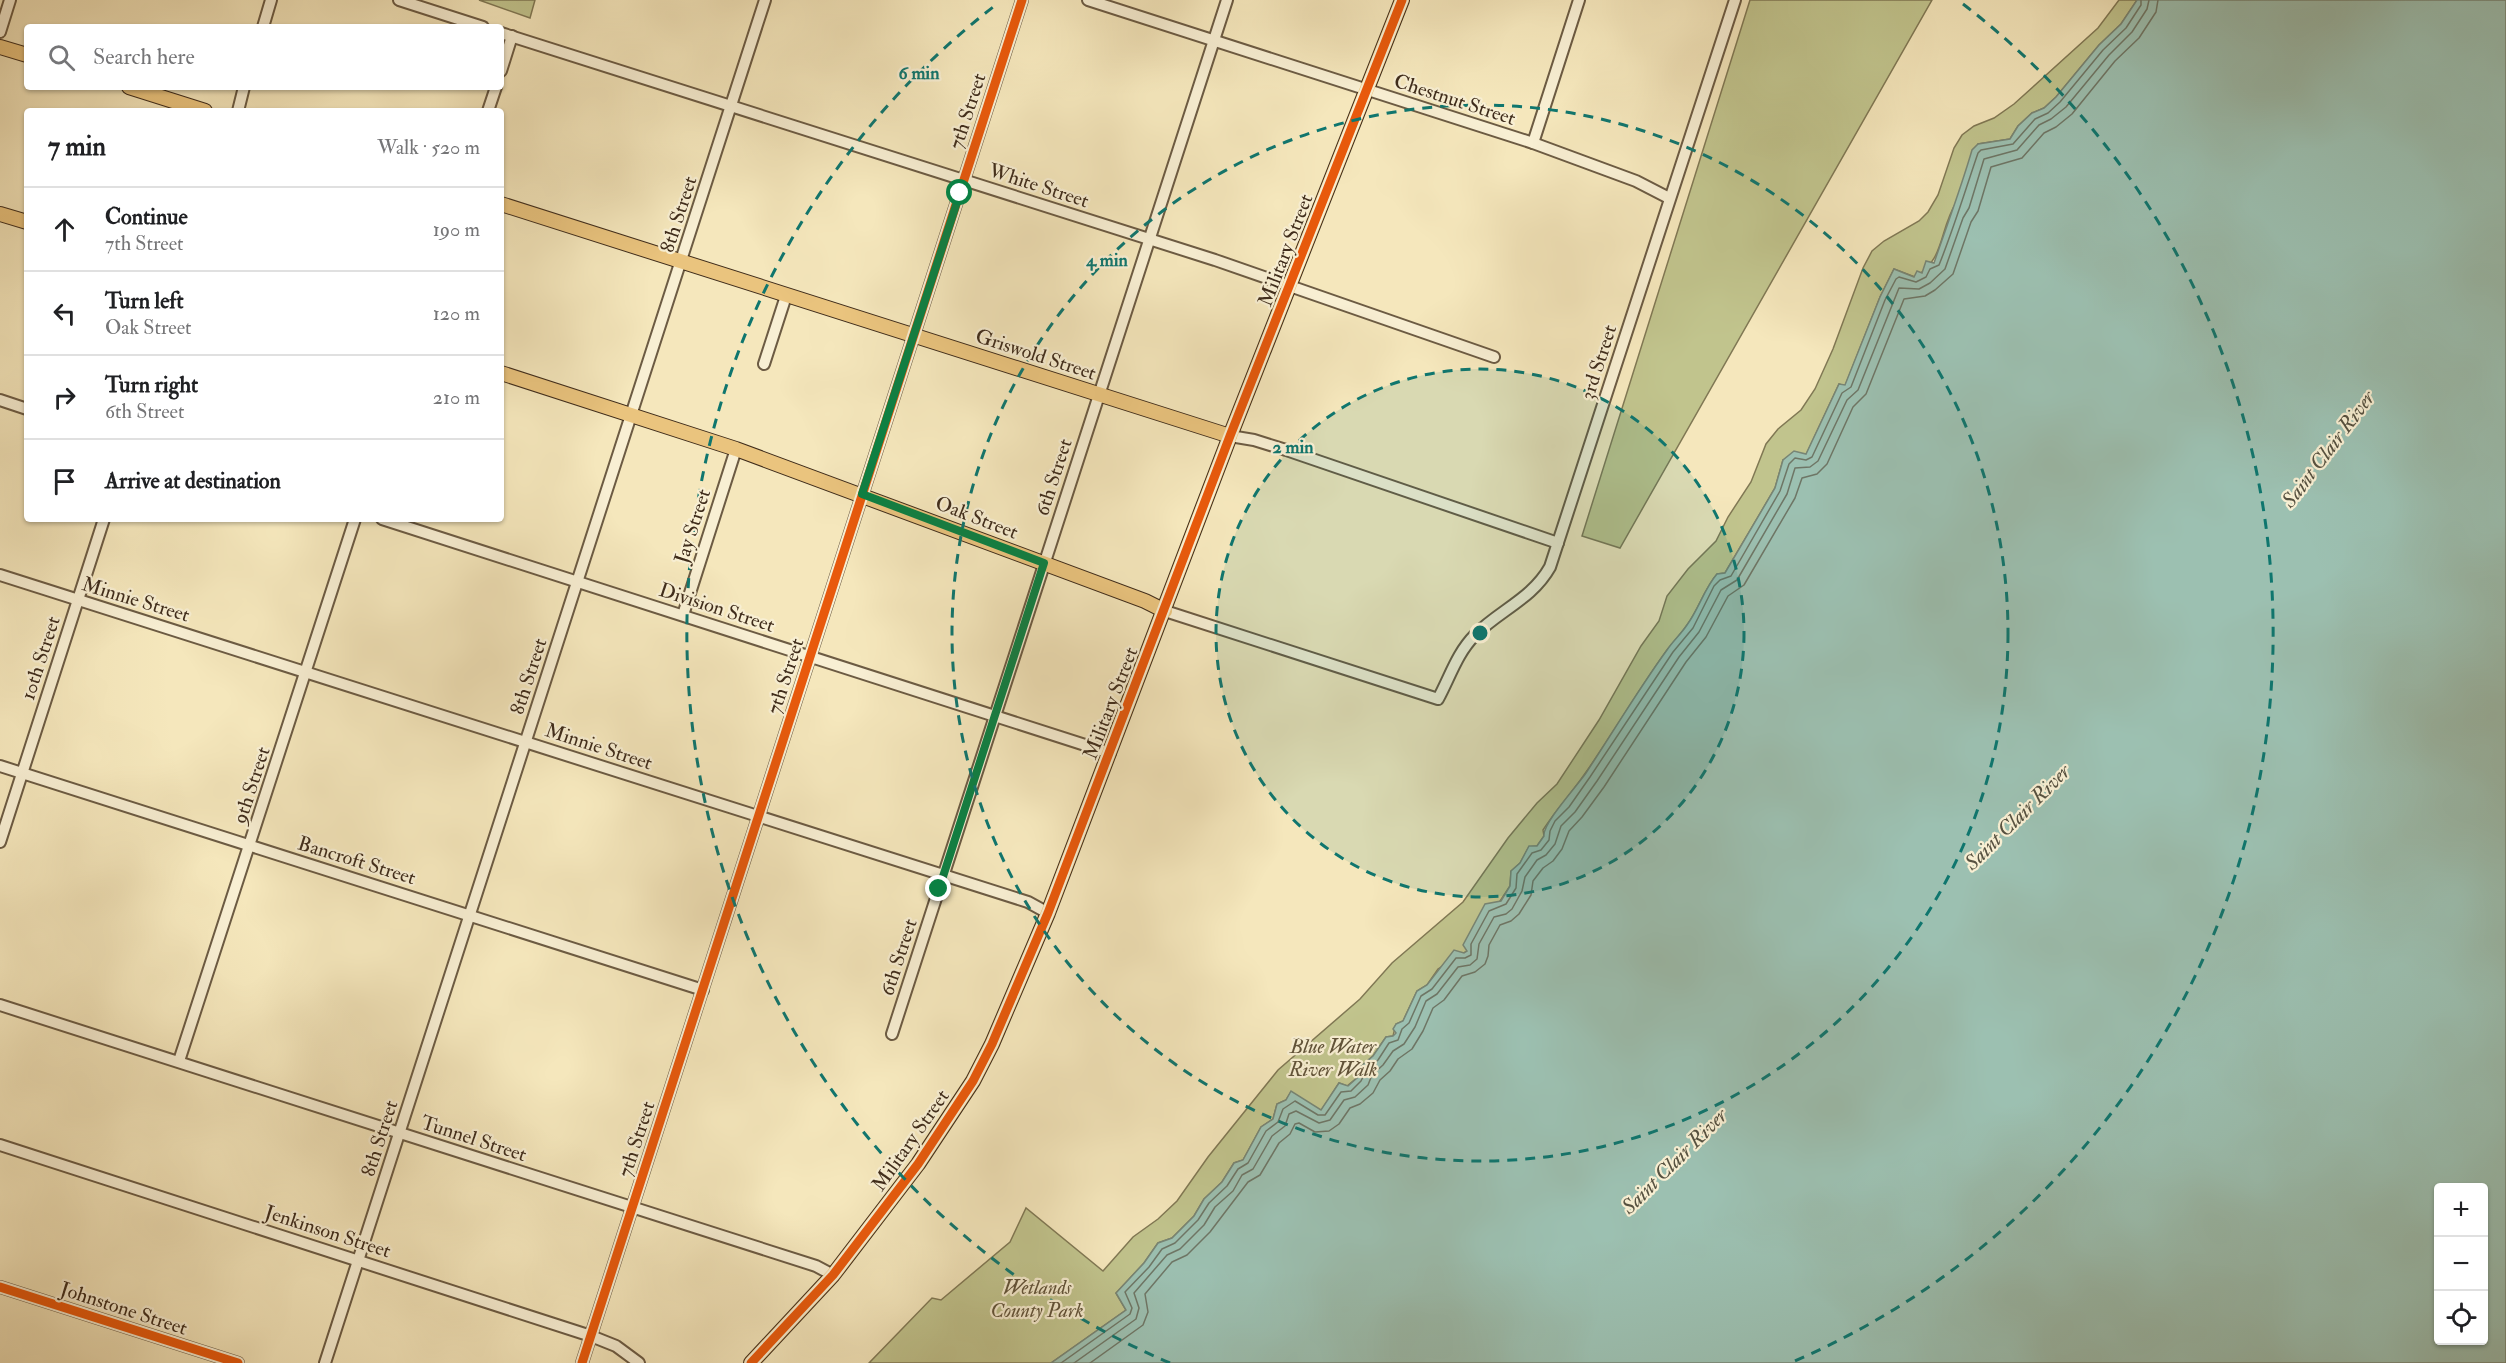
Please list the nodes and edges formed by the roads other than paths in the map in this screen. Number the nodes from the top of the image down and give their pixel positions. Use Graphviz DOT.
graph roads {
  1 [pos="10,0"];
  2 [pos="271,0"];
  3 [pos="399,0"];
  4 [pos="765,0"];
  5 [pos="1022,0"];
  6 [pos="1088,0"];
  7 [pos="1227,0"];
  8 [pos="1402,0"];
  9 [pos="1579,0"];
  10 [pos="1735,0"];
  11 [pos="264,24"];
  12 [pos="474,24"];
  13 [pos="0,32"];
  14 [pos="507,35"];
  15 [pos="1214,40"];
  16 [pos="0,47"];
  17 [pos="24,54"];
  18 [pos="504,54"];
  19 [pos="1367,89"];
  20 [pos="138,90"];
  21 [pos="243,90"];
  22 [pos="495,90"];
  23 [pos="731,106"];
  24 [pos="196,108"];
  25 [pos="239,108"];
  26 [pos="489,108"];
  27 [pos="1533,143"];
  28 [pos="964,180"];
  29 [pos="1669,198"];
  30 [pos="504,205"];
  31 [pos="0,214"];
  32 [pos="24,221"];
  33 [pos="1149,240"];
  34 [pos="682,260"];
  35 [pos="1290,286"];
  36 [pos="786,296"];
  37 [pos="914,335"];
  38 [pos="1494,357"];
  39 [pos="764,364"];
  40 [pos="504,374"];
  41 [pos="1099,395"];
  42 [pos="0,400"];
  43 [pos="24,408"];
  44 [pos="632,415"];
  45 [pos="1230,436"];
  46 [pos="736,449"];
  47 [pos="862,494"];
  48 [pos="103,522"];
  49 [pos="354,522"];
  50 [pos="391,522"];
  51 [pos="1558,543"];
  52 [pos="1044,563"];
  53 [pos="0,575"];
  54 [pos="578,581"];
  55 [pos="78,599"];
  56 [pos="1165,611"];
  57 [pos="683,615"];
  58 [pos="810,656"];
  59 [pos="306,671"];
  60 [pos="1438,699"];
  61 [pos="996,715"];
  62 [pos="526,741"];
  63 [pos="1110,753"];
  64 [pos="0,766"];
  65 [pos="22,773"];
  66 [pos="758,816"];
  67 [pos="0,842"];
  68 [pos="251,846"];
  69 [pos="944,875"];
  70 [pos="1048,913"];
  71 [pos="470,915"];
  72 [pos="702,990"];
  73 [pos="0,1005"];
  74 [pos="892,1034"];
  75 [pos="180,1061"];
  76 [pos="400,1133"];
  77 [pos="0,1145"];
  78 [pos="633,1207"];
  79 [pos="358,1259"];
  80 [pos="833,1275"];
  81 [pos="0,1287"];
  82 [pos="591,1336"];
  83 [pos="238,1363"];
  84 [pos="325,1363"];
  85 [pos="582,1363"];
  86 [pos="639,1363"];
  87 [pos="751,1363"];
  1 -- 13 [label="street"];
  2 -- 11 [label="street"];
  3 -- 12 [label="street"];
  4 -- 23 [label="street, 8th Street"];
  5 -- 28 [label="street, 7th Street"];
  6 -- 15 [label="street, Chestnut Street"];
  7 -- 15 [label="street, 6th Street"];
  8 -- 19 [label="main road, Military Street"];
  9 -- 27 [label="street"];
  10 -- 29 [label="street, 3rd Street"];
  14 -- 18 [label="street"];
  14 -- 23 [label="street, White Street"];
  15 -- 19 [label="street, Chestnut Street"];
  15 -- 33 [label="street, 6th Street"];
  16 -- 17 [label="main road"];
  19 -- 27 [label="street, Chestnut Street"];
  19 -- 35 [label="main road, Military Street"];
  20 -- 24 [label="main road"];
  21 -- 25 [label="street"];
  22 -- 26 [label="street"];
  23 -- 28 [label="street, White Street"];
  23 -- 34 [label="street, 8th Street"];
  27 -- 29 [label="street, Chestnut Street"];
  28 -- 33 [label="street, White Street"];
  28 -- 37 [label="street, 7th Street"];
  29 -- 51 [label="street, 3rd Street"];
  30 -- 34 [label="main road, Griswold Street"];
  31 -- 32 [label="main road"];
  33 -- 35 [label="street, White Street"];
  33 -- 41 [label="street, 6th Street"];
  34 -- 36 [label="main road, Griswold Street"];
  34 -- 44 [label="street, 8th Street"];
  35 -- 38 [label="street, White Street"];
  35 -- 45 [label="main road, Military Street"];
  36 -- 37 [label="main road, Griswold Street"];
  36 -- 39 [label="street"];
  37 -- 41 [label="main road, Griswold Street"];
  37 -- 47 [label="street, 7th Street"];
  40 -- 44 [label="main road, Oak Street"];
  41 -- 45 [label="main road, Griswold Street"];
  41 -- 52 [label="street, 6th Street"];
  42 -- 43 [label="street"];
  44 -- 46 [label="main road, Oak Street"];
  44 -- 54 [label="street, 8th Street"];
  45 -- 51 [label="street, Griswold Street"];
  45 -- 56 [label="main road, Military Street"];
  46 -- 47 [label="main road, Oak Street"];
  46 -- 57 [label="street, Jay Street"];
  47 -- 52 [label="main road, Oak Street"];
  47 -- 58 [label="street, 7th Street"];
  48 -- 55 [label="street, 10th Street"];
  49 -- 59 [label="street, 9th Street"];
  50 -- 54 [label="street, Division Street"];
  51 -- 60 [label="street, 3rd Street"];
  52 -- 56 [label="main road, Oak Street"];
  52 -- 61 [label="street, 6th Street"];
  53 -- 55 [label="street, Minnie Street"];
  54 -- 57 [label="street, Division Street"];
  54 -- 62 [label="street, 8th Street"];
  55 -- 59 [label="street, Minnie Street"];
  55 -- 65 [label="street, 10th Street"];
  56 -- 60 [label="street, Oak Street"];
  56 -- 63 [label="main road, Military Street"];
  57 -- 58 [label="street, Division Street"];
  58 -- 61 [label="street, Division Street"];
  58 -- 66 [label="street, 7th Street"];
  59 -- 62 [label="street, Minnie Street"];
  59 -- 68 [label="street, 9th Street"];
  61 -- 63 [label="street, Division Street"];
  61 -- 69 [label="street, 6th Street"];
  62 -- 66 [label="street, Minnie Street"];
  62 -- 71 [label="street, 8th Street"];
  63 -- 70 [label="main road, Military Street"];
  64 -- 65 [label="street, Bancroft Street"];
  65 -- 67 [label="street, 10th Street"];
  65 -- 68 [label="street, Bancroft Street"];
  66 -- 69 [label="street, Minnie Street"];
  66 -- 72 [label="street, 7th Street"];
  68 -- 71 [label="street, Bancroft Street"];
  68 -- 75 [label="street, 9th Street"];
  69 -- 70 [label="street, Minnie Street"];
  69 -- 74 [label="street, 6th Street"];
  70 -- 80 [label="main road, Military Street"];
  71 -- 72 [label="street, Bancroft Street"];
  71 -- 76 [label="street, 8th Street"];
  72 -- 78 [label="street, 7th Street"];
  73 -- 75 [label="street, Tunnel Street"];
  75 -- 76 [label="street, Tunnel Street"];
  76 -- 78 [label="street, Tunnel Street"];
  76 -- 79 [label="street, 8th Street"];
  77 -- 79 [label="street, Jenkinson Street"];
  78 -- 80 [label="street, Tunnel Street"];
  78 -- 82 [label="street, 7th Street"];
  79 -- 82 [label="street, Jenkinson Street"];
  79 -- 84 [label="street, 8th Street"];
  80 -- 87 [label="main road, Military Street"];
  81 -- 83 [label="street, Johnstone Street"];
  82 -- 85 [label="street, 7th Street"];
  82 -- 86 [label="street, Jenkinson Street"];
}
